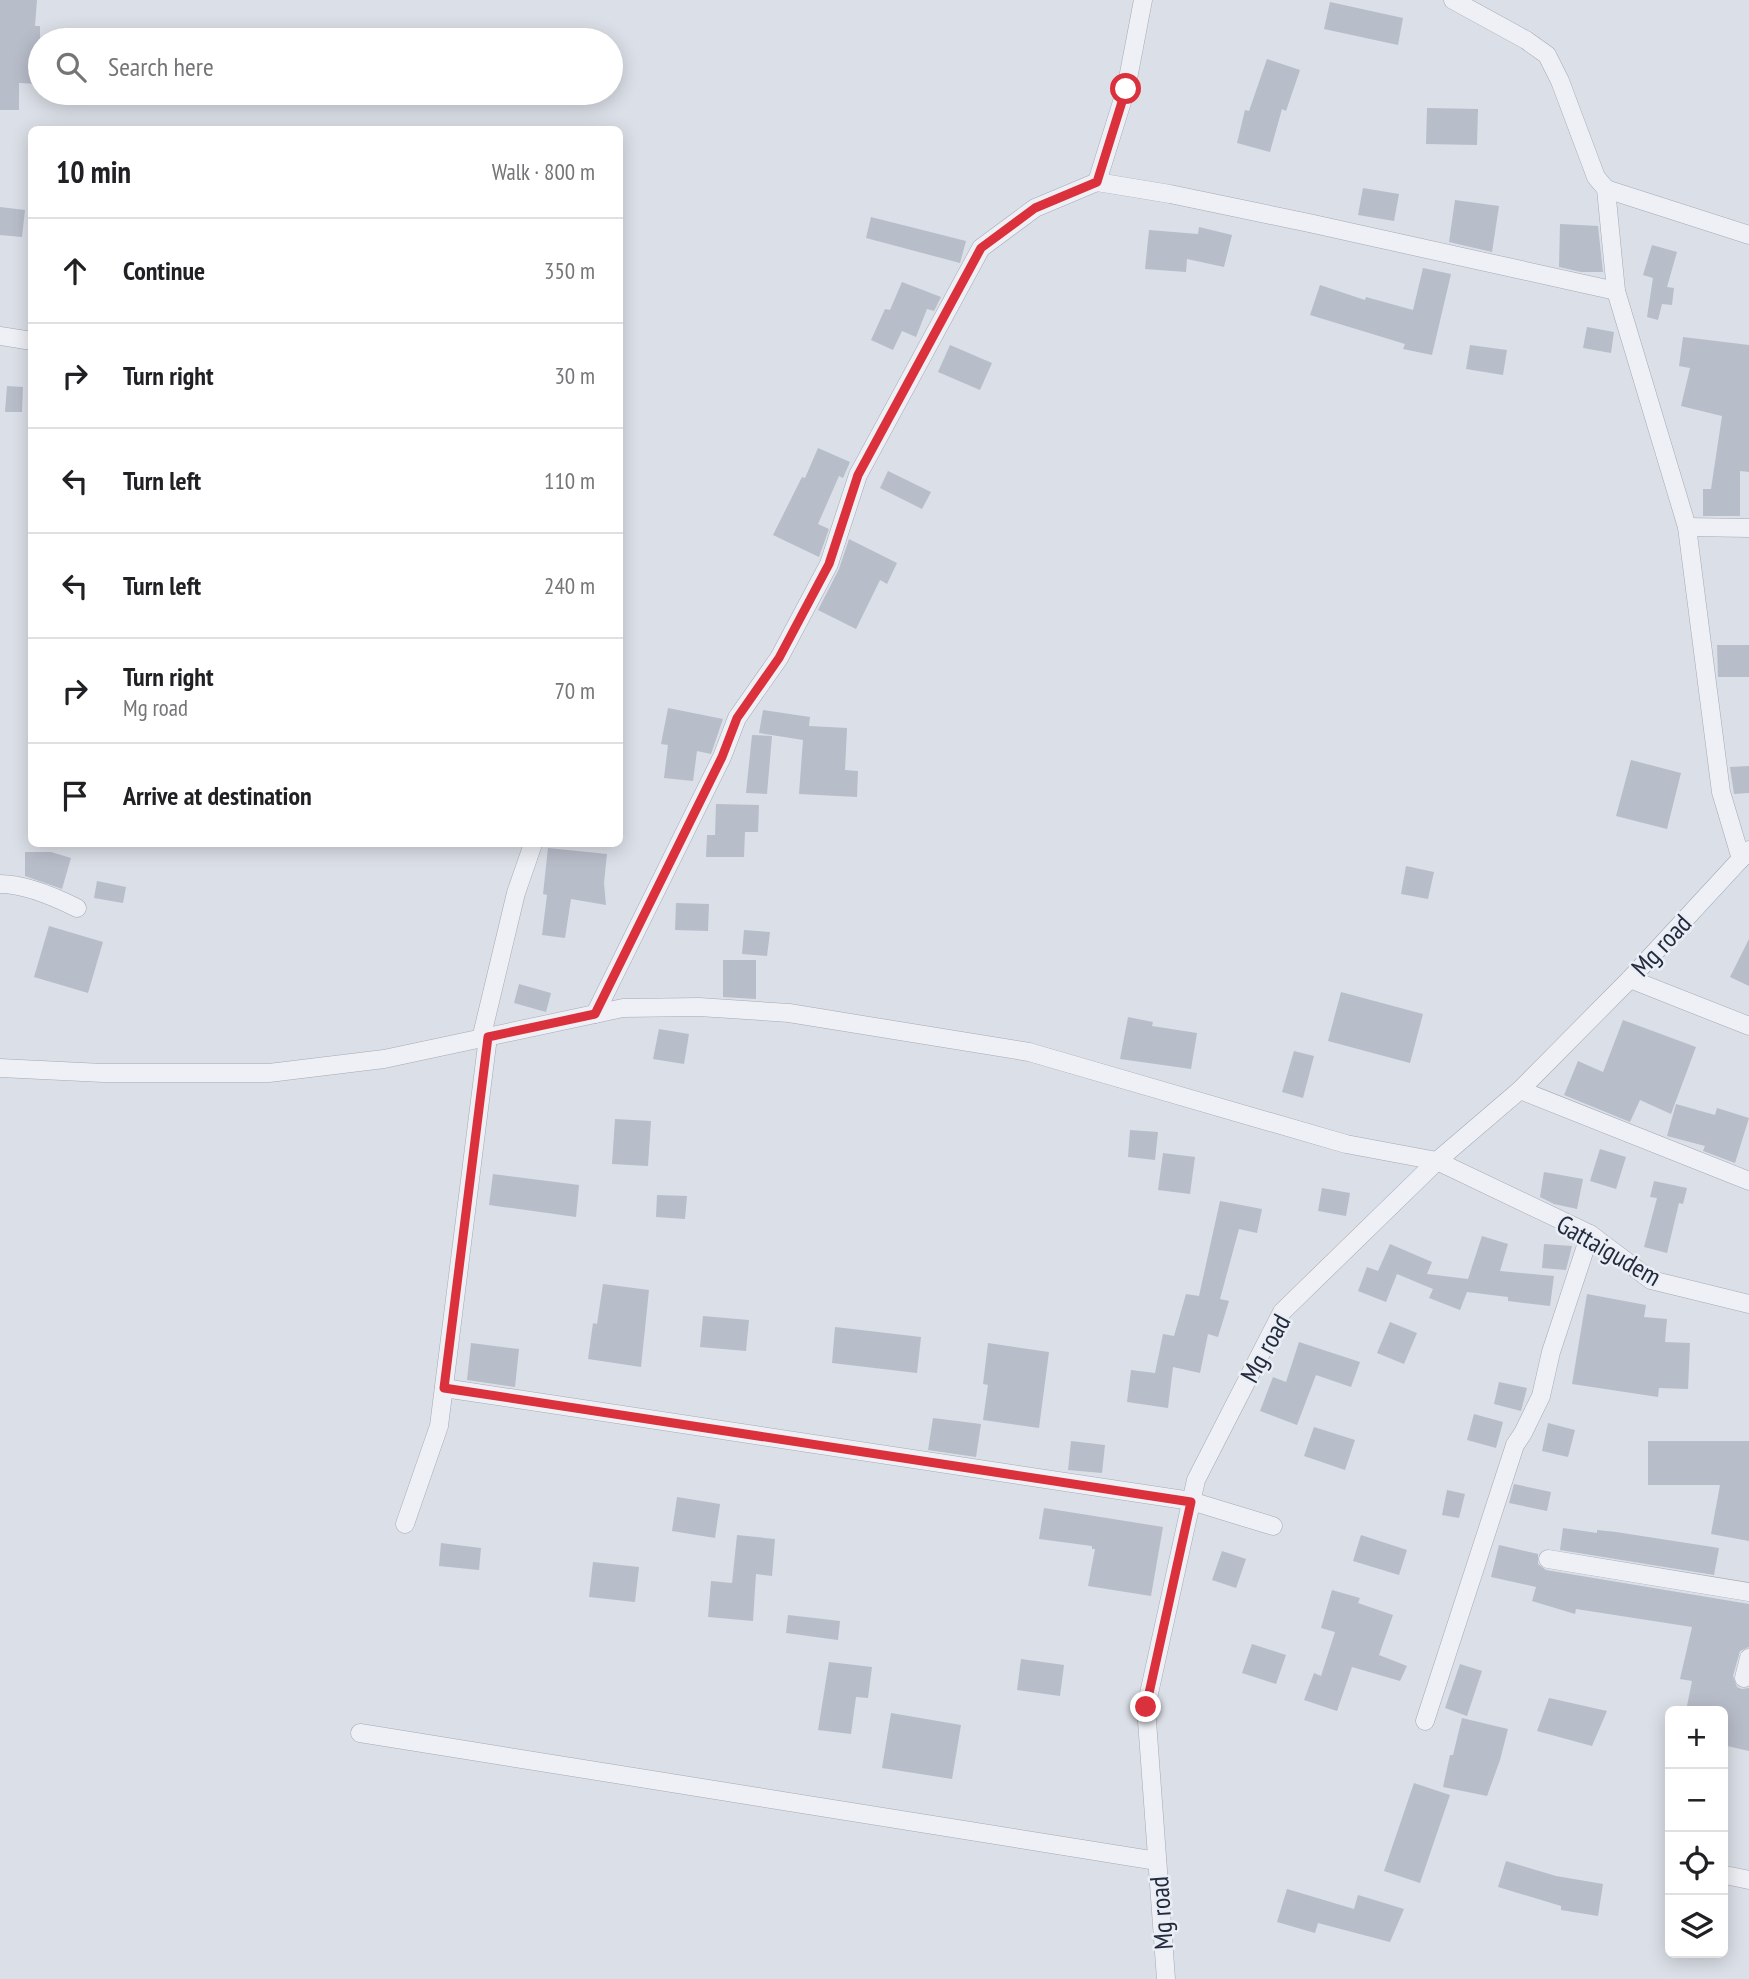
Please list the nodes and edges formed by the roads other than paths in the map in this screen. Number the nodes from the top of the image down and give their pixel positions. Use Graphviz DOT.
graph roads {
  1 [pos="1143,0"];
  2 [pos="1453,0"];
  3 [pos="1097,182"];
  4 [pos="1606,189"];
  5 [pos="1749,235"];
  6 [pos="1616,291"];
  7 [pos="0,336"];
  8 [pos="28,340"];
  9 [pos="1687,527"];
  10 [pos="1749,528"];
  11 [pos="532,847"];
  12 [pos="1745,855"];
  13 [pos="0,884"];
  14 [pos="77,908"];
  15 [pos="1629,979"];
  16 [pos="595,1014"];
  17 [pos="1749,1027"];
  18 [pos="485,1038"];
  19 [pos="0,1068"];
  20 [pos="1520,1090"];
  21 [pos="1437,1161"];
  22 [pos="1749,1181"];
  23 [pos="1590,1234"];
  24 [pos="1749,1304"];
  25 [pos="444,1388"];
  26 [pos="1191,1502"];
  27 [pos="405,1524"];
  28 [pos="1273,1526"];
  29 [pos="1548,1559"];
  30 [pos="1749,1592"];
  31 [pos="1749,1658"];
  32 [pos="1744,1678"];
  33 [pos="1425,1721"];
  34 [pos="360,1733"];
  35 [pos="1157,1861"];
  36 [pos="1730,1877"];
  37 [pos="1749,1880"];
  38 [pos="1166,1979"];
  1 -- 3 [label="street"];
  2 -- 4 [label="street"];
  3 -- 6 [label="street"];
  3 -- 16 [label="street"];
  4 -- 5 [label="street"];
  4 -- 6 [label="street"];
  6 -- 9 [label="street"];
  7 -- 8 [label="street"];
  9 -- 10 [label="street"];
  9 -- 12 [label="street"];
  11 -- 18 [label="street"];
  12 -- 15 [label="street, Mg road"];
  13 -- 14 [label="street"];
  15 -- 17 [label="street"];
  15 -- 20 [label="street, Mg road"];
  16 -- 18 [label="street, Gattaigudem"];
  16 -- 21 [label="street, Gattaigudem"];
  18 -- 19 [label="street, Gattaigudem"];
  18 -- 25 [label="street"];
  20 -- 21 [label="street, Mg road"];
  20 -- 22 [label="street"];
  21 -- 23 [label="street, Gattaigudem"];
  21 -- 26 [label="street, Mg road"];
  23 -- 24 [label="street, Gattaigudem"];
  23 -- 33 [label="street"];
  25 -- 26 [label="street"];
  25 -- 27 [label="street"];
  26 -- 28 [label="street"];
  26 -- 35 [label="street, Mg road"];
  29 -- 30 [label="street"];
  31 -- 32 [label="street"];
  34 -- 35 [label="street"];
  35 -- 38 [label="street, Mg road"];
  36 -- 37 [label="street"];
}
